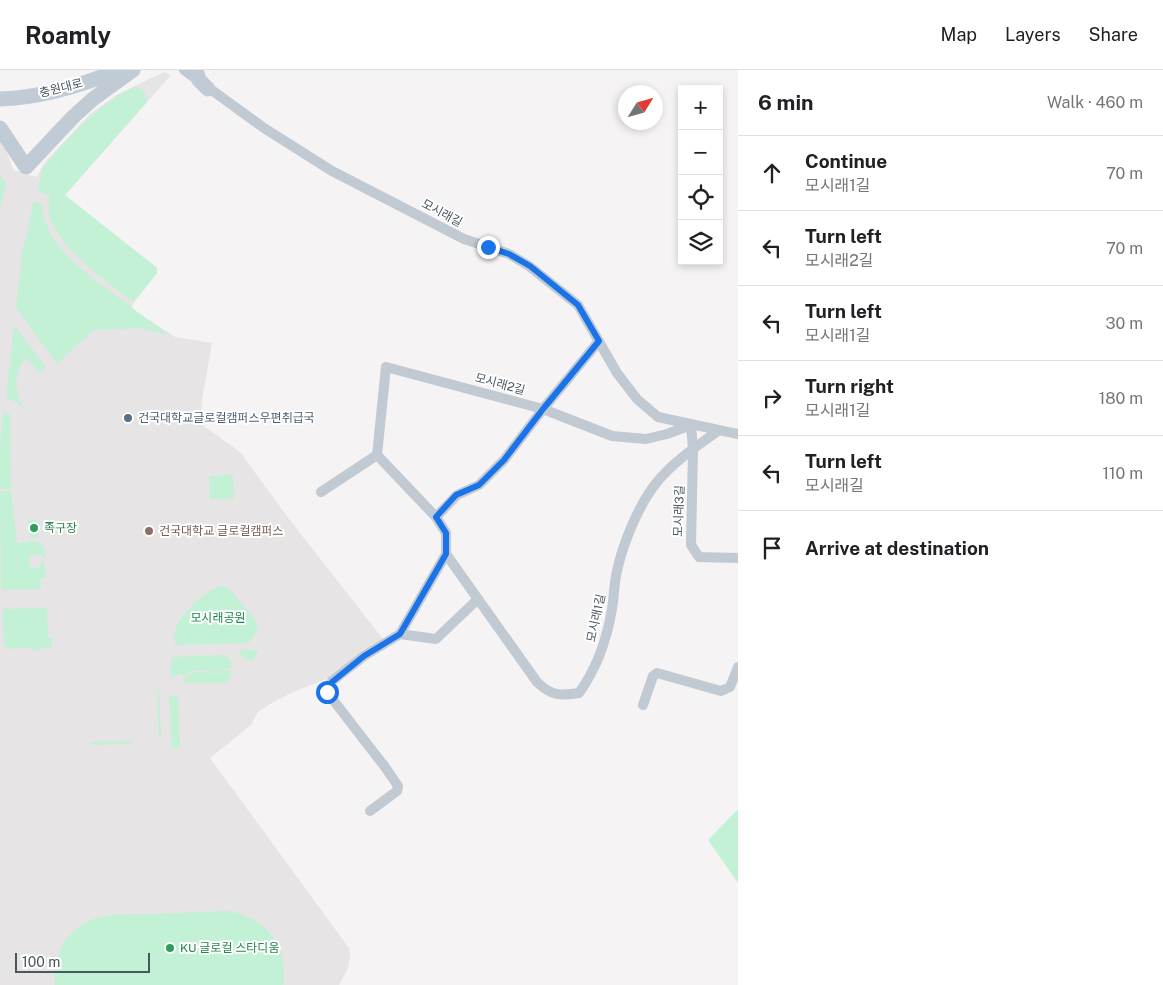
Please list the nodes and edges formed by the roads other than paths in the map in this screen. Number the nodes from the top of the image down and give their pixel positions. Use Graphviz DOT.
graph roads {
  1 [pos="120,70"];
  2 [pos="133,70"];
  3 [pos="184,70"];
  4 [pos="196,70"];
  5 [pos="208,89"];
  6 [pos="0,99"];
  7 [pos="0,128"];
  8 [pos="599,341"];
  9 [pos="543,409"];
  10 [pos="691,425"];
  11 [pos="718,431"];
  12 [pos="738,434"];
  13 [pos="694,449"];
  14 [pos="378,455"];
  15 [pos="321,492"];
  16 [pos="436,517"];
  17 [pos="446,554"];
  18 [pos="738,558"];
  19 [pos="478,599"];
  20 [pos="400,634"];
  21 [pos="738,667"];
  22 [pos="643,705"];
  23 [pos="370,811"];
  1 -- 6 [label="street, 충원대로"];
  2 -- 7 [label="street"];
  3 -- 5 [label="street, 모시래길"];
  4 -- 5 [label="street"];
  5 -- 8 [label="street, 모시래길"];
  8 -- 9 [label="street"];
  8 -- 10 [label="street, 모시래길"];
  9 -- 10 [label="street, 모시래2길"];
  9 -- 14 [label="street, 모시래2길"];
  9 -- 16 [label="street"];
  10 -- 11 [label="street, 모시래길"];
  10 -- 13 [label="street, 모시래3길"];
  11 -- 12 [label="street, 모시래길"];
  11 -- 13 [label="street, 모시래1길"];
  13 -- 18 [label="street, 모시래3길"];
  13 -- 19 [label="street, 모시래1길"];
  14 -- 15 [label="street"];
  14 -- 16 [label="street"];
  16 -- 17 [label="street"];
  17 -- 19 [label="street, 모시래1길"];
  17 -- 20 [label="street"];
  19 -- 20 [label="street"];
  20 -- 23 [label="street"];
  21 -- 22 [label="street"];
}
